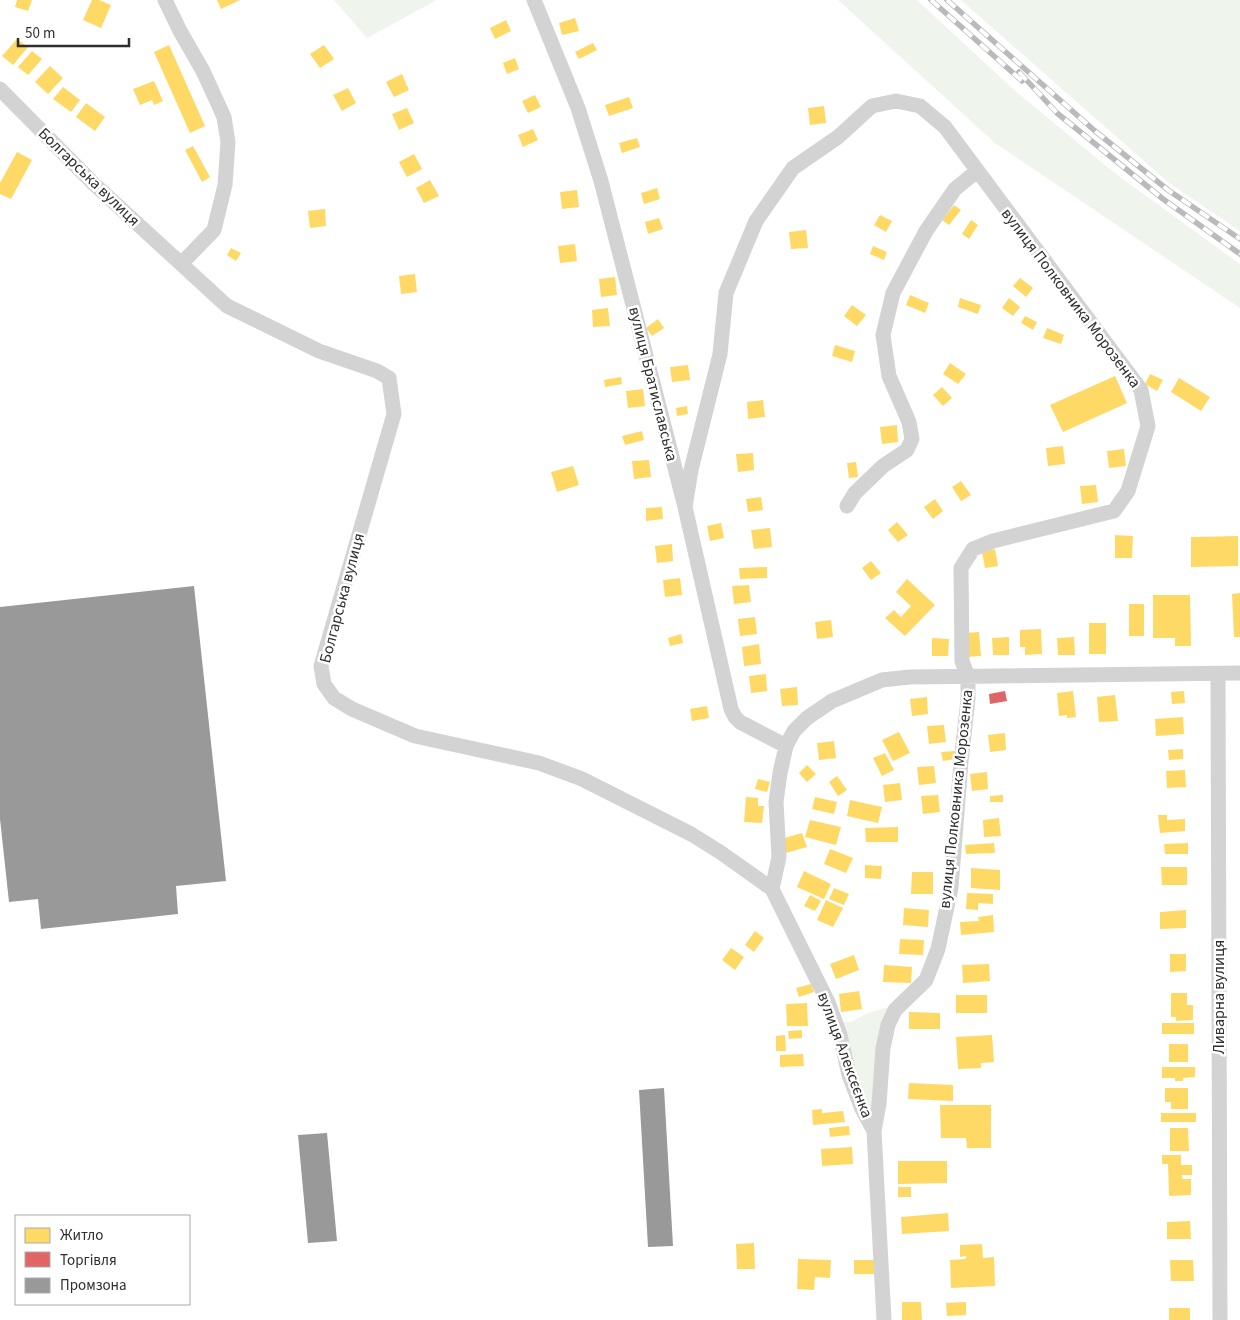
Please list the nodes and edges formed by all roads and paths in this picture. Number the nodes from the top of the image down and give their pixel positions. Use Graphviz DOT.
graph roads {
  1 [pos="166,0"];
  2 [pos="534,0"];
  3 [pos="0,89"];
  4 [pos="977,171"];
  5 [pos="181,264"];
  6 [pos="847,506"];
  7 [pos="685,507"];
  8 [pos="1240,673"];
  9 [pos="1218,674"];
  10 [pos="968,677"];
  11 [pos="786,746"];
  12 [pos="772,889"];
  13 [pos="874,1131"];
  14 [pos="884,1320"];
  15 [pos="1220,1320"];
  1 -- 5 [label="street"];
  2 -- 7 [label="street, вулиця Братиславська"];
  3 -- 5 [label="street, Болгарська вулиця"];
  4 -- 6 [label="street"];
  4 -- 7 [label="street, вулиця Полковника Морозенка"];
  4 -- 10 [label="street, вулиця Полковника Морозенка"];
  5 -- 12 [label="street, Болгарська вулиця"];
  7 -- 11 [label="street, вулиця Братиславська"];
  8 -- 9 [label="street"];
  9 -- 10 [label="street"];
  9 -- 15 [label="street, Ливарна вулиця"];
  10 -- 11 [label="street"];
  10 -- 13 [label="street, вулиця Полковника Морозенка"];
  11 -- 12 [label="street"];
  12 -- 13 [label="street, вулиця Алексєєнка"];
  13 -- 14 [label="street, вулиця Алексєєнка"];
}
